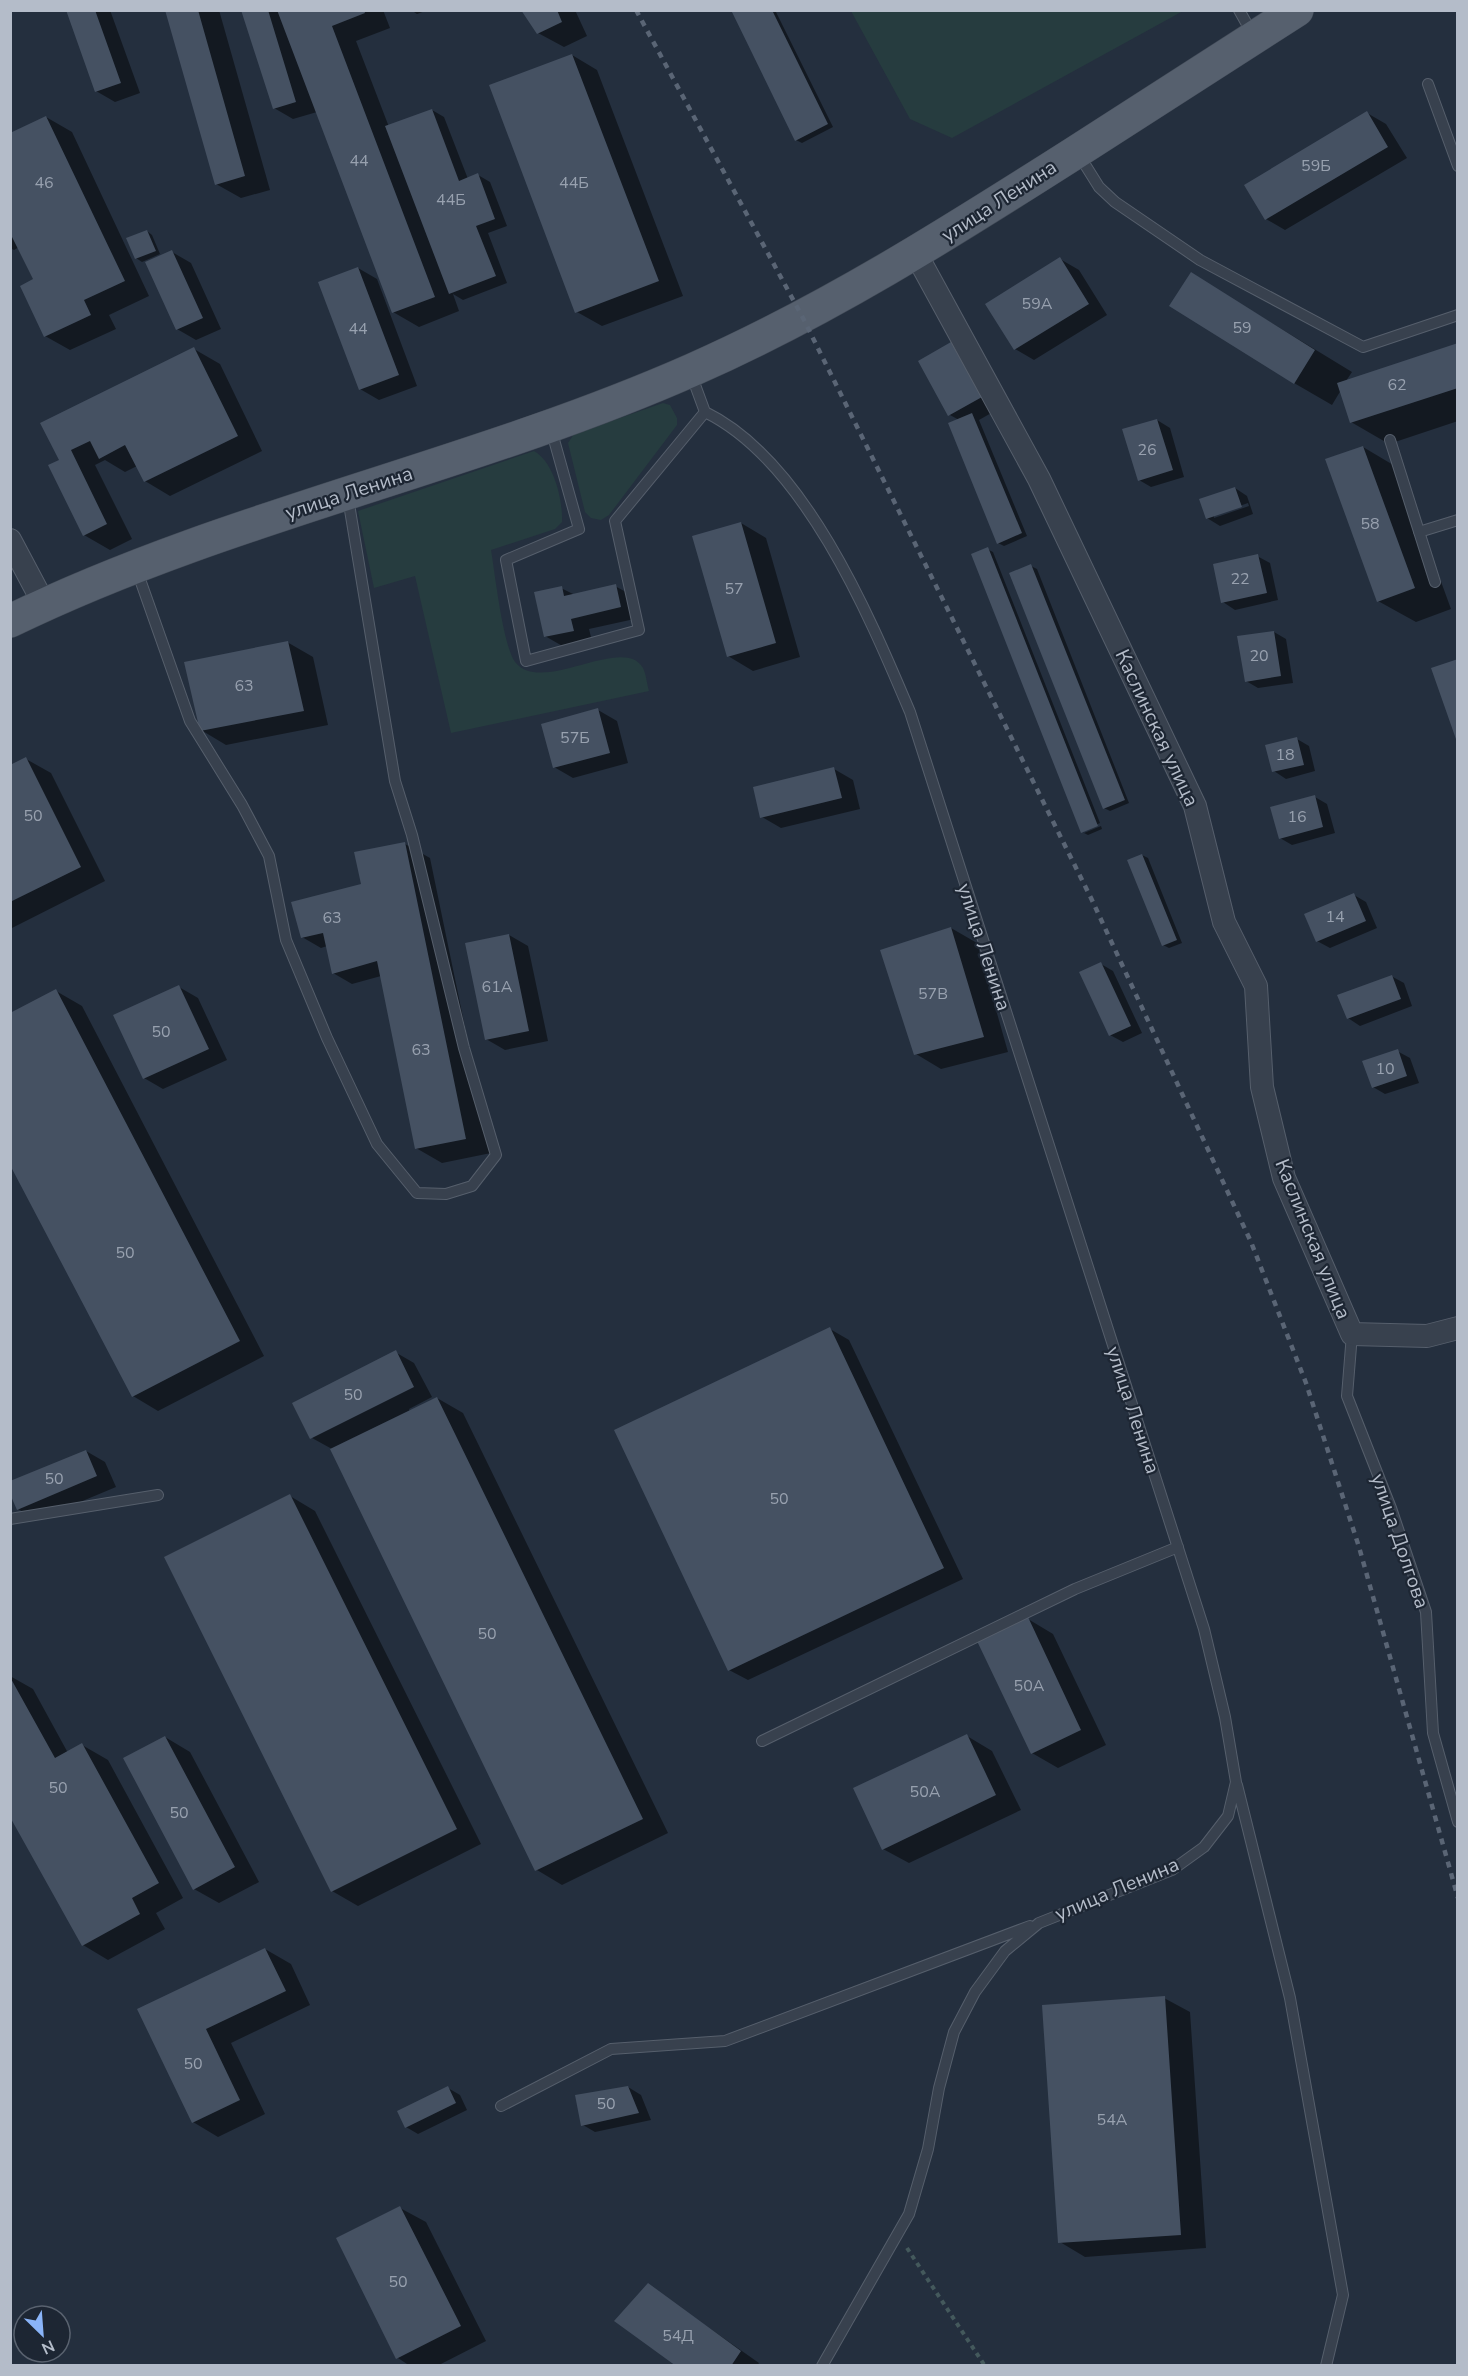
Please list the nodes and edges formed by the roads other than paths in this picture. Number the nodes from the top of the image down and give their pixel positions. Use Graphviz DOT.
graph roads {
  1 [pos="1297,10"];
  2 [pos="1247,24"];
  3 [pos="1428,84"];
  4 [pos="1077,151"];
  5 [pos="1458,166"];
  6 [pos="916,254"];
  7 [pos="1458,315"];
  8 [pos="690,371"];
  9 [pos="705,412"];
  10 [pos="550,426"];
  11 [pos="1390,440"];
  12 [pos="348,495"];
  13 [pos="1458,520"];
  14 [pos="1419,532"];
  15 [pos="10,540"];
  16 [pos="136,568"];
  17 [pos="1435,582"];
  18 [pos="44,604"];
  19 [pos="10,621"];
  20 [pos="1458,1328"];
  21 [pos="1352,1334"];
  22 [pos="158,1495"];
  23 [pos="10,1519"];
  24 [pos="1178,1547"];
  25 [pos="762,1741"];
  26 [pos="1236,1782"];
  27 [pos="1458,1822"];
  28 [pos="1039,1923"];
  29 [pos="501,2106"];
  30 [pos="822,2366"];
  31 [pos="1326,2366"];
  1 -- 2 [label="main road, улица Ленина"];
  2 -- 4 [label="main road, улица Ленина"];
  3 -- 5 [label="lane"];
  4 -- 6 [label="main road, улица Ленина"];
  4 -- 7 [label="lane"];
  6 -- 8 [label="main road, улица Ленина"];
  6 -- 21 [label="street, Каслинская улица"];
  8 -- 9 [label="lane"];
  8 -- 10 [label="main road, улица Ленина"];
  9 -- 10 [label="lane"];
  9 -- 24 [label="lane, улица Ленина"];
  10 -- 12 [label="main road, улица Ленина"];
  11 -- 14 [label="lane"];
  12 -- 16 [label="main road, улица Ленина"];
  12 -- 16 [label="lane"];
  13 -- 14 [label="lane"];
  14 -- 17 [label="lane"];
  15 -- 18 [label="street"];
  16 -- 18 [label="main road, улица Ленина"];
  18 -- 19 [label="main road, улица Ленина"];
  20 -- 21 [label="street, Каслинская улица"];
  21 -- 27 [label="lane, улица Долгова"];
  22 -- 23 [label="lane"];
  24 -- 25 [label="lane"];
  24 -- 26 [label="lane, улица Ленина"];
  26 -- 28 [label="lane, улица Ленина"];
  26 -- 31 [label="lane"];
  28 -- 29 [label="lane"];
  28 -- 30 [label="lane, улица Ленина"];
}
